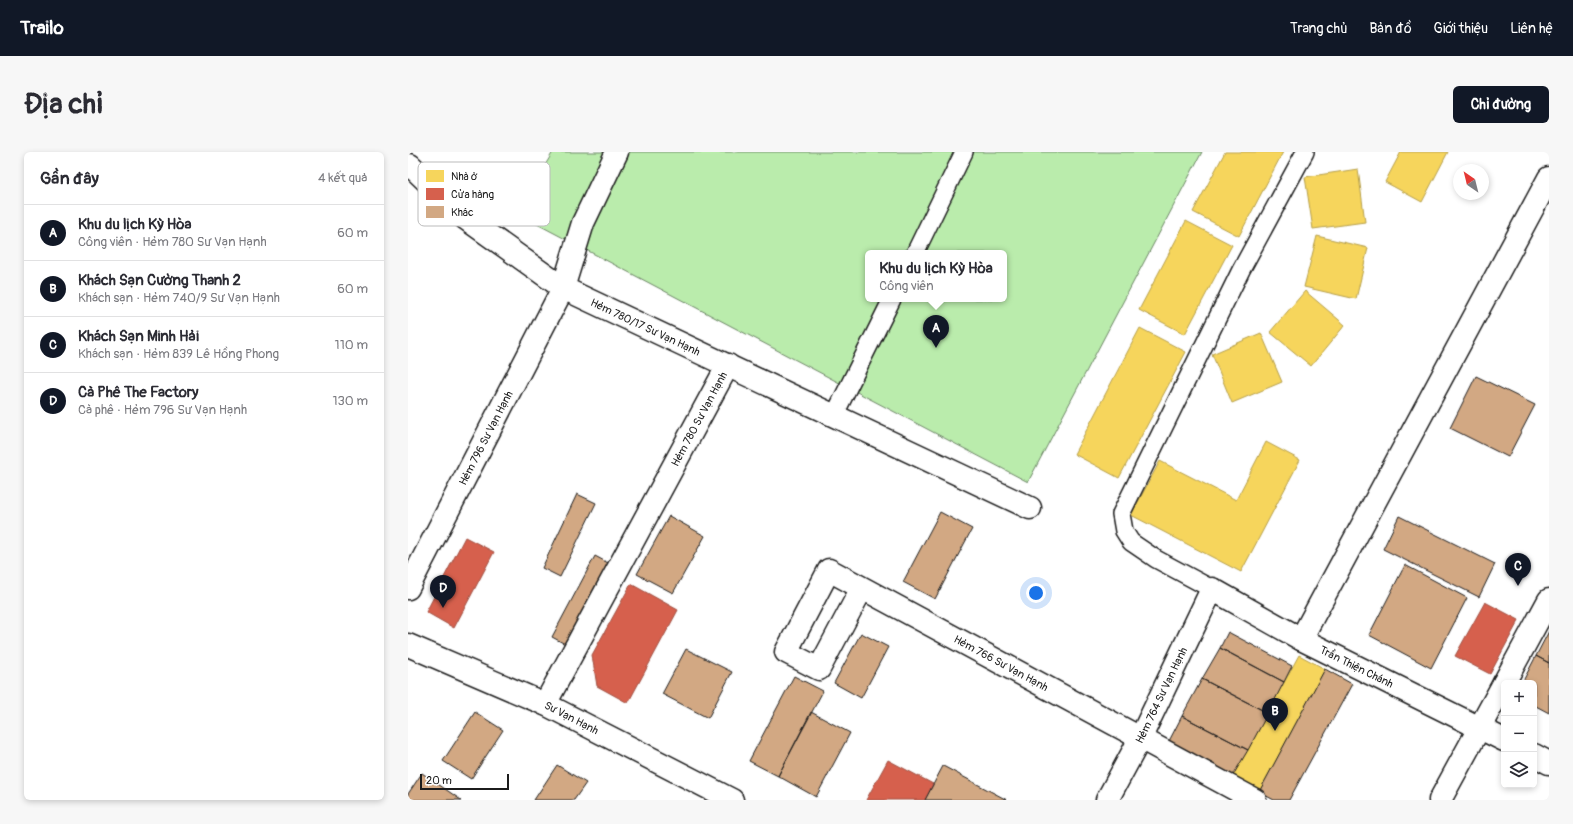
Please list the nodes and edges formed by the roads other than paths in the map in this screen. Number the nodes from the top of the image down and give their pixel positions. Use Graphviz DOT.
graph roads {
  1 [pos="617,152"];
  2 [pos="964,152"];
  3 [pos="1304,152"];
  4 [pos="409,166"];
  5 [pos="418,174"];
  6 [pos="1549,178"];
  7 [pos="476,226"];
  8 [pos="916,250"];
  9 [pos="563,288"];
  10 [pos="891,302"];
  11 [pos="728,364"];
  12 [pos="834,416"];
  13 [pos="1030,508"];
  14 [pos="408,588"];
  15 [pos="862,588"];
  16 [pos="1212,589"];
  17 [pos="1549,600"];
  18 [pos="1301,639"];
  19 [pos="408,645"];
  20 [pos="1506,680"];
  21 [pos="1501,689"];
  22 [pos="545,704"];
  23 [pos="1480,728"];
  24 [pos="1501,738"];
  25 [pos="1140,739"];
  26 [pos="1537,757"];
  27 [pos="1549,763"];
  28 [pos="732,800"];
  29 [pos="1107,800"];
  30 [pos="1256,800"];
  31 [pos="1440,800"];
  1 -- 9 [label="street, Hẻm 796 Sư Vạn Hạnh"];
  2 -- 8 [label="lane"];
  3 -- 16 [label="lane"];
  4 -- 5 [label="street, Hẻm 780/17 Sư Vạn Hạnh"];
  6 -- 18 [label="street"];
  7 -- 9 [label="street, Hẻm 780/17 Sư Vạn Hạnh"];
  9 -- 11 [label="street, Hẻm 780/17 Sư Vạn Hạnh"];
  9 -- 14 [label="street, Hẻm 796 Sư Vạn Hạnh"];
  10 -- 12 [label="lane"];
  11 -- 12 [label="street, Hẻm 780 Sư Vạn Hạnh"];
  11 -- 22 [label="street, Hẻm 780 Sư Vạn Hạnh"];
  12 -- 13 [label="street, Hẻm 780 Sư Vạn Hạnh"];
  15 -- 25 [label="street, Hẻm 766 Sư Vạn Hạnh"];
  16 -- 18 [label="street, Trần Thiện Chánh"];
  16 -- 25 [label="street, Hẻm 764 Sư Vạn Hạnh"];
  17 -- 20 [label="street"];
  18 -- 23 [label="street, Trần Thiện Chánh"];
  19 -- 22 [label="street, Sư Vạn Hạnh"];
  21 -- 23 [label="street"];
  22 -- 28 [label="street, Sư Vạn Hạnh"];
  23 -- 24 [label="street, Trần Thiện Chánh"];
  23 -- 31 [label="street"];
  25 -- 29 [label="street, Hẻm 764 Sư Vạn Hạnh"];
  25 -- 30 [label="street, Hẻm 766 Sư Vạn Hạnh"];
  26 -- 27 [label="street"];
}
